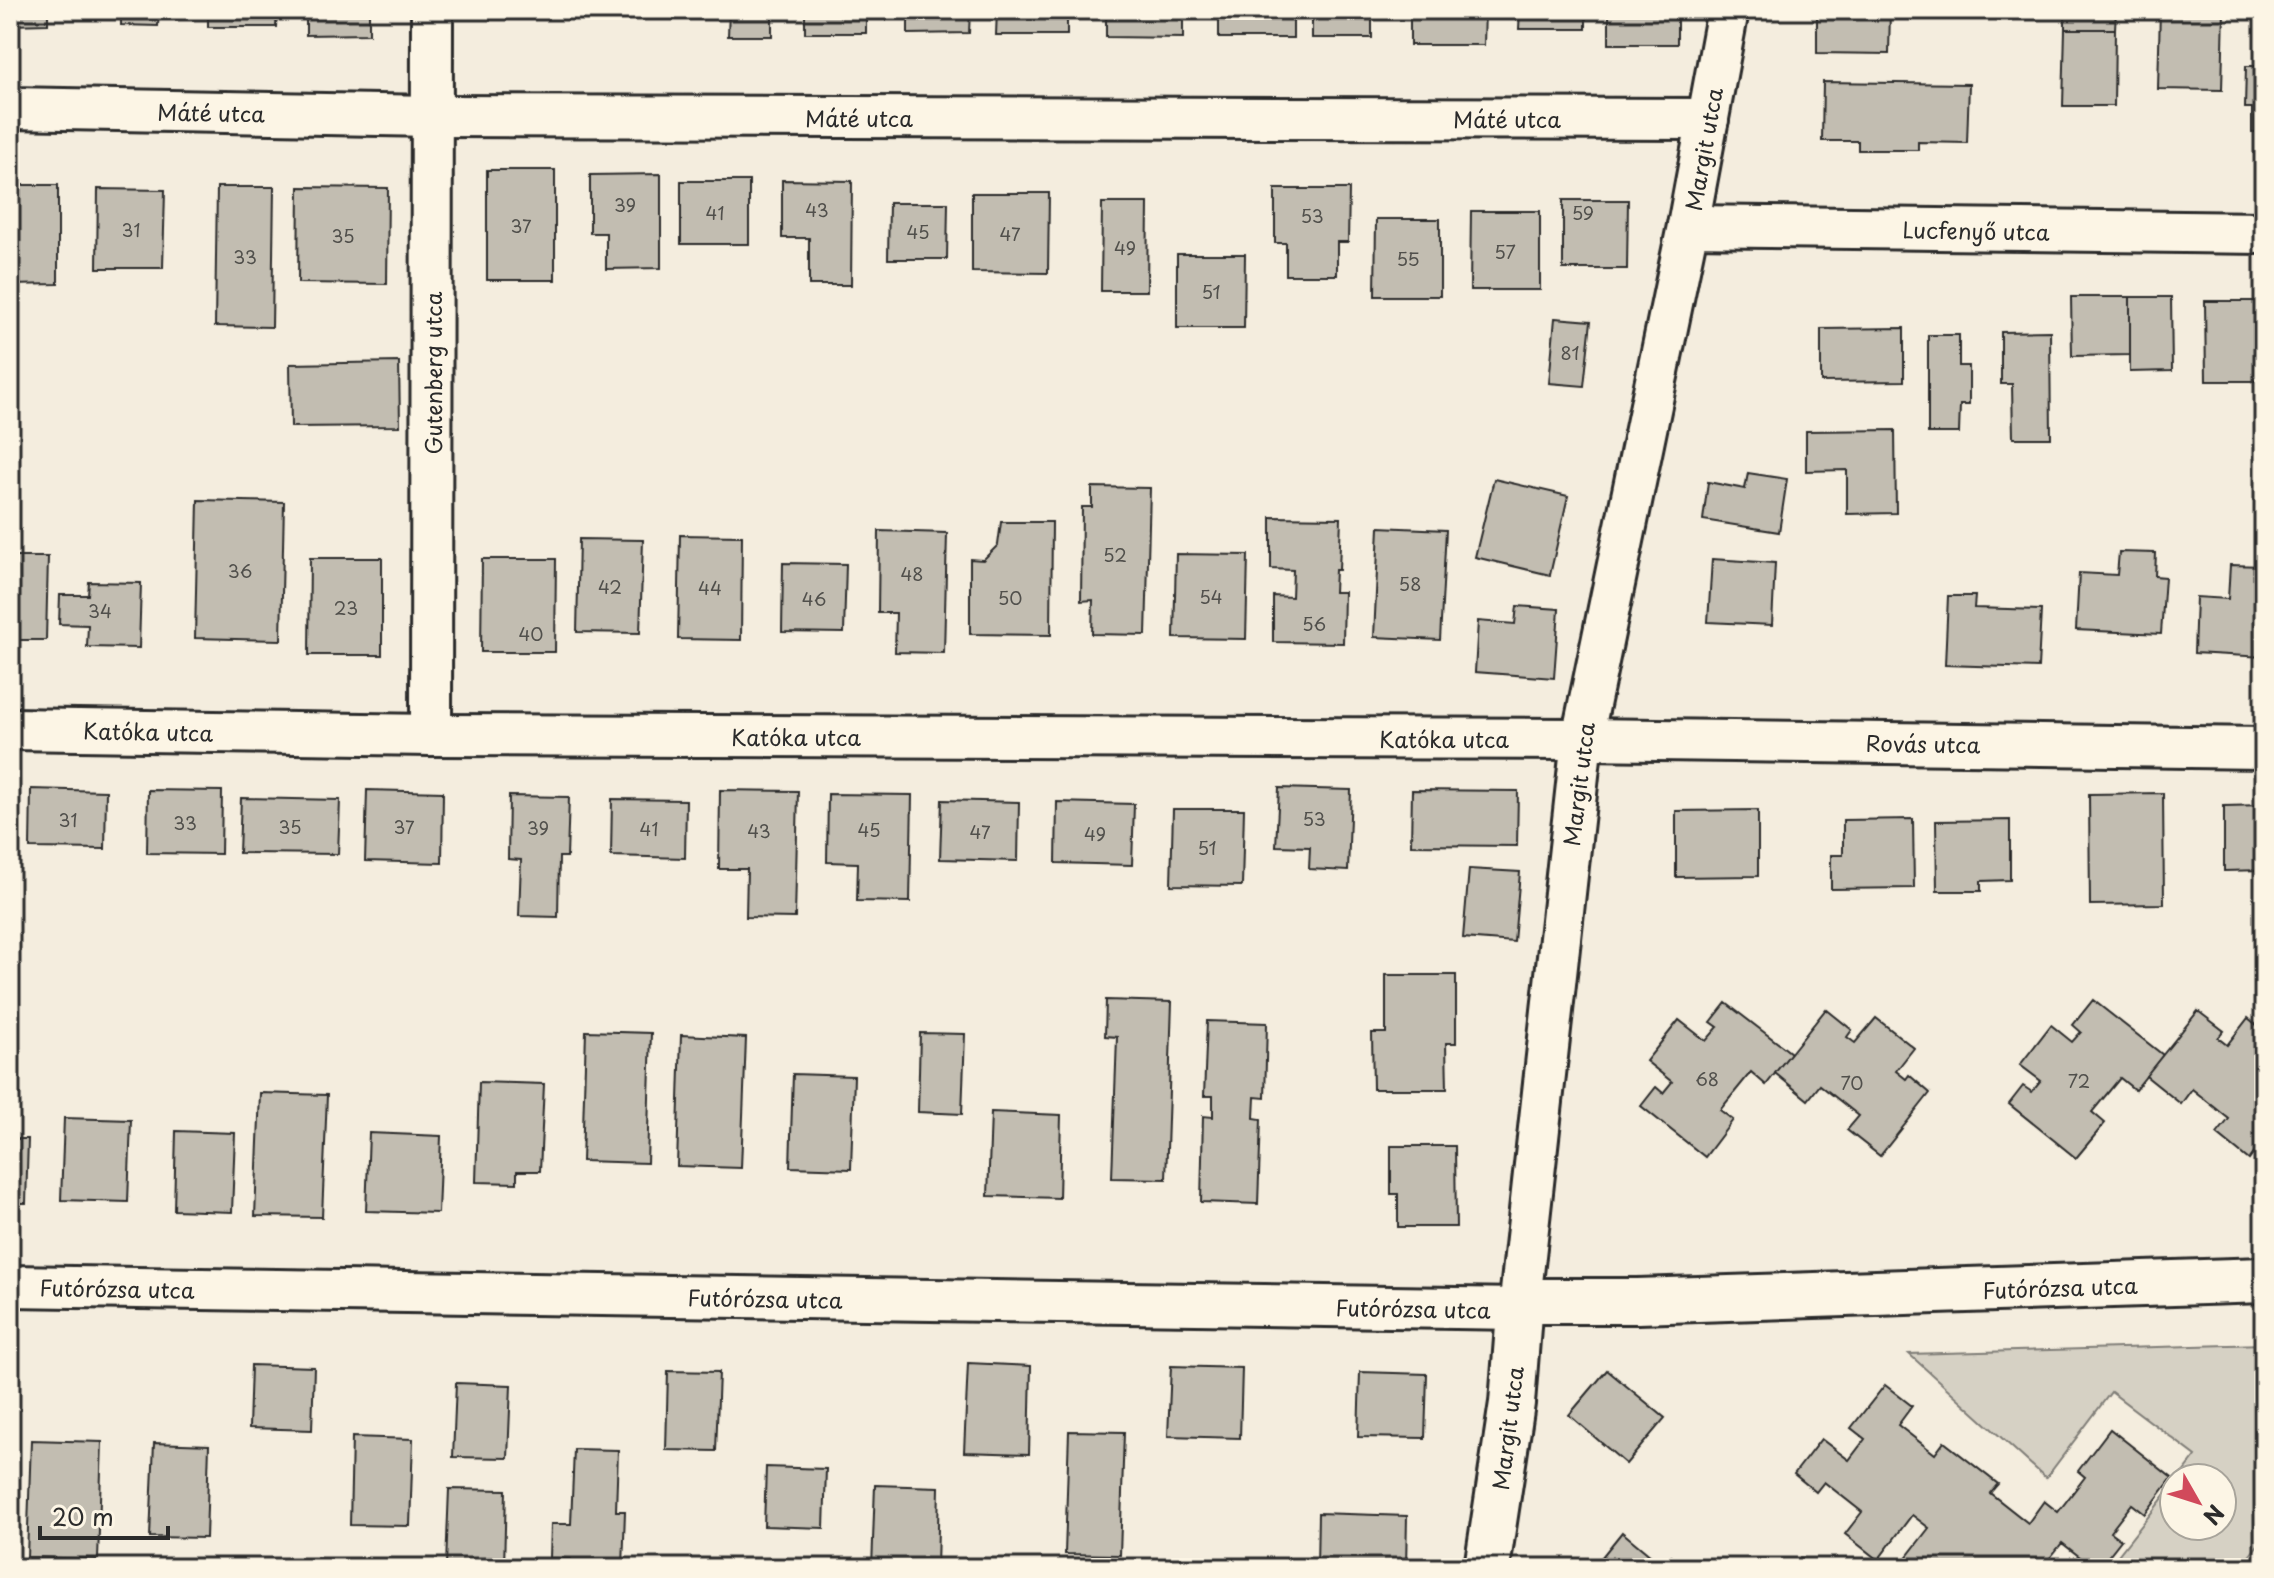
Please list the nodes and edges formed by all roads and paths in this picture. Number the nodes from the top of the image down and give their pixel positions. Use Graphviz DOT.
graph roads {
  1 [pos="432,10"];
  2 [pos="1728,10"];
  3 [pos="10,108"];
  4 [pos="432,116"];
  5 [pos="1708,119"];
  6 [pos="1688,226"];
  7 [pos="2264,233"];
  8 [pos="10,729"];
  9 [pos="431,735"];
  10 [pos="1582,739"];
  11 [pos="2264,748"];
  12 [pos="2264,1280"];
  13 [pos="10,1286"];
  14 [pos="1520,1305"];
  15 [pos="1487,1568"];
  1 -- 4 [label="street, Gutenberg utca"];
  2 -- 5 [label="street, Margit utca"];
  3 -- 4 [label="street, Máté utca"];
  4 -- 5 [label="street, Máté utca"];
  4 -- 9 [label="street, Gutenberg utca"];
  5 -- 6 [label="street, Margit utca"];
  6 -- 7 [label="street, Lucfenyő utca"];
  6 -- 10 [label="street, Margit utca"];
  8 -- 9 [label="street, Katóka utca"];
  9 -- 10 [label="street, Katóka utca"];
  10 -- 11 [label="street, Rovás utca"];
  10 -- 14 [label="street, Margit utca"];
  12 -- 14 [label="street, Futórózsa utca"];
  13 -- 14 [label="street, Futórózsa utca"];
  14 -- 15 [label="street, Margit utca"];
}
